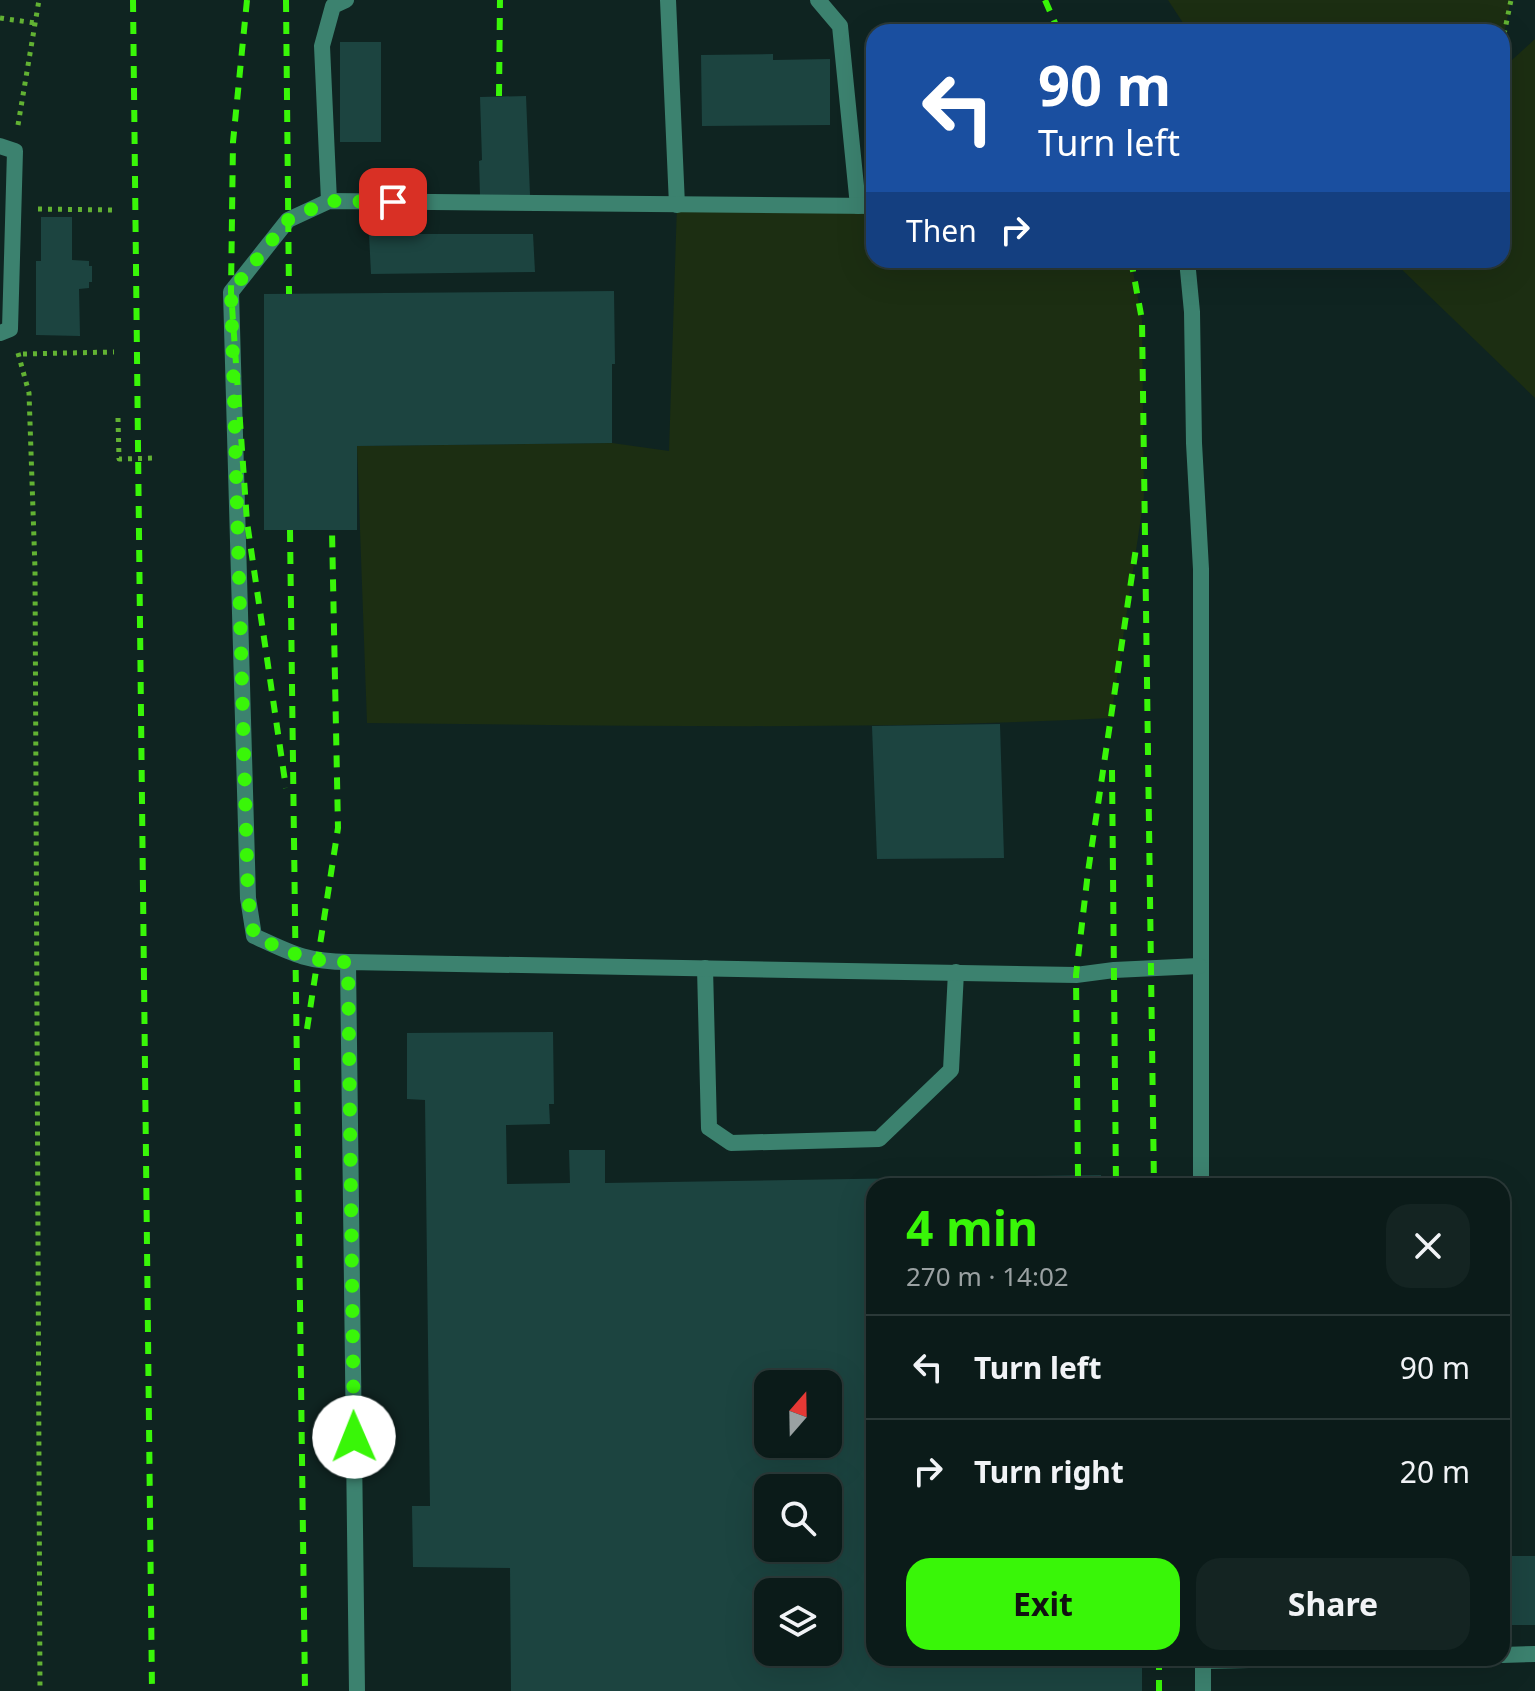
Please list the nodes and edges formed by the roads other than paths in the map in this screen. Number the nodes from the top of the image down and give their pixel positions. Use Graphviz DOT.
graph roads {
  1 [pos="346,0"];
  2 [pos="668,0"];
  3 [pos="818,0"];
  4 [pos="7,148"];
  5 [pos="329,201"];
  6 [pos="677,205"];
  7 [pos="866,206"];
  8 [pos="1188,268"];
  9 [pos="5,331"];
  10 [pos="348,962"];
  11 [pos="1199,966"];
  12 [pos="705,968"];
  13 [pos="956,972"];
  14 [pos="1201,1178"];
  15 [pos="1535,1654"];
  16 [pos="1510,1655"];
  17 [pos="1203,1666"];
  18 [pos="357,1691"];
  19 [pos="1203,1691"];
  1 -- 5 [label="lane"];
  2 -- 6 [label="lane"];
  3 -- 7 [label="lane"];
  4 -- 9 [label="lane"];
  5 -- 6 [label="lane"];
  5 -- 10 [label="lane"];
  6 -- 7 [label="lane"];
  8 -- 11 [label="lane"];
  10 -- 12 [label="lane"];
  10 -- 18 [label="lane"];
  11 -- 13 [label="lane"];
  11 -- 14 [label="lane"];
  12 -- 13 [label="lane"];
  12 -- 13 [label="lane"];
  15 -- 16 [label="lane"];
  17 -- 19 [label="lane"];
}
